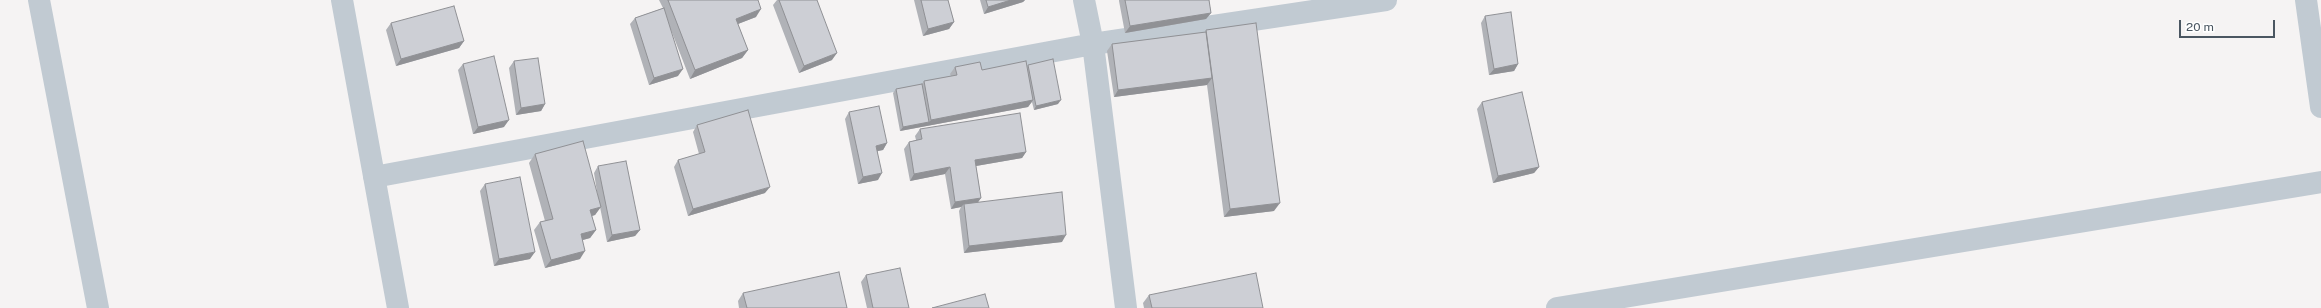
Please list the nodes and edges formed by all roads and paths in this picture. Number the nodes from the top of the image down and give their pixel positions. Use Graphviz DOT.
graph roads {
  1 [pos="39,0"];
  2 [pos="342,0"];
  3 [pos="1084,0"];
  4 [pos="1386,0"];
  5 [pos="2306,0"];
  6 [pos="1093,44"];
  7 [pos="2321,106"];
  8 [pos="374,178"];
  9 [pos="2321,182"];
  10 [pos="98,308"];
  11 [pos="398,308"];
  12 [pos="1126,308"];
  13 [pos="1557,308"];
  1 -- 10 [label="street"];
  2 -- 8 [label="street"];
  3 -- 6 [label="street"];
  4 -- 6 [label="street"];
  5 -- 7 [label="street"];
  6 -- 8 [label="street"];
  6 -- 12 [label="street"];
  8 -- 11 [label="street"];
  9 -- 13 [label="street"];
}
